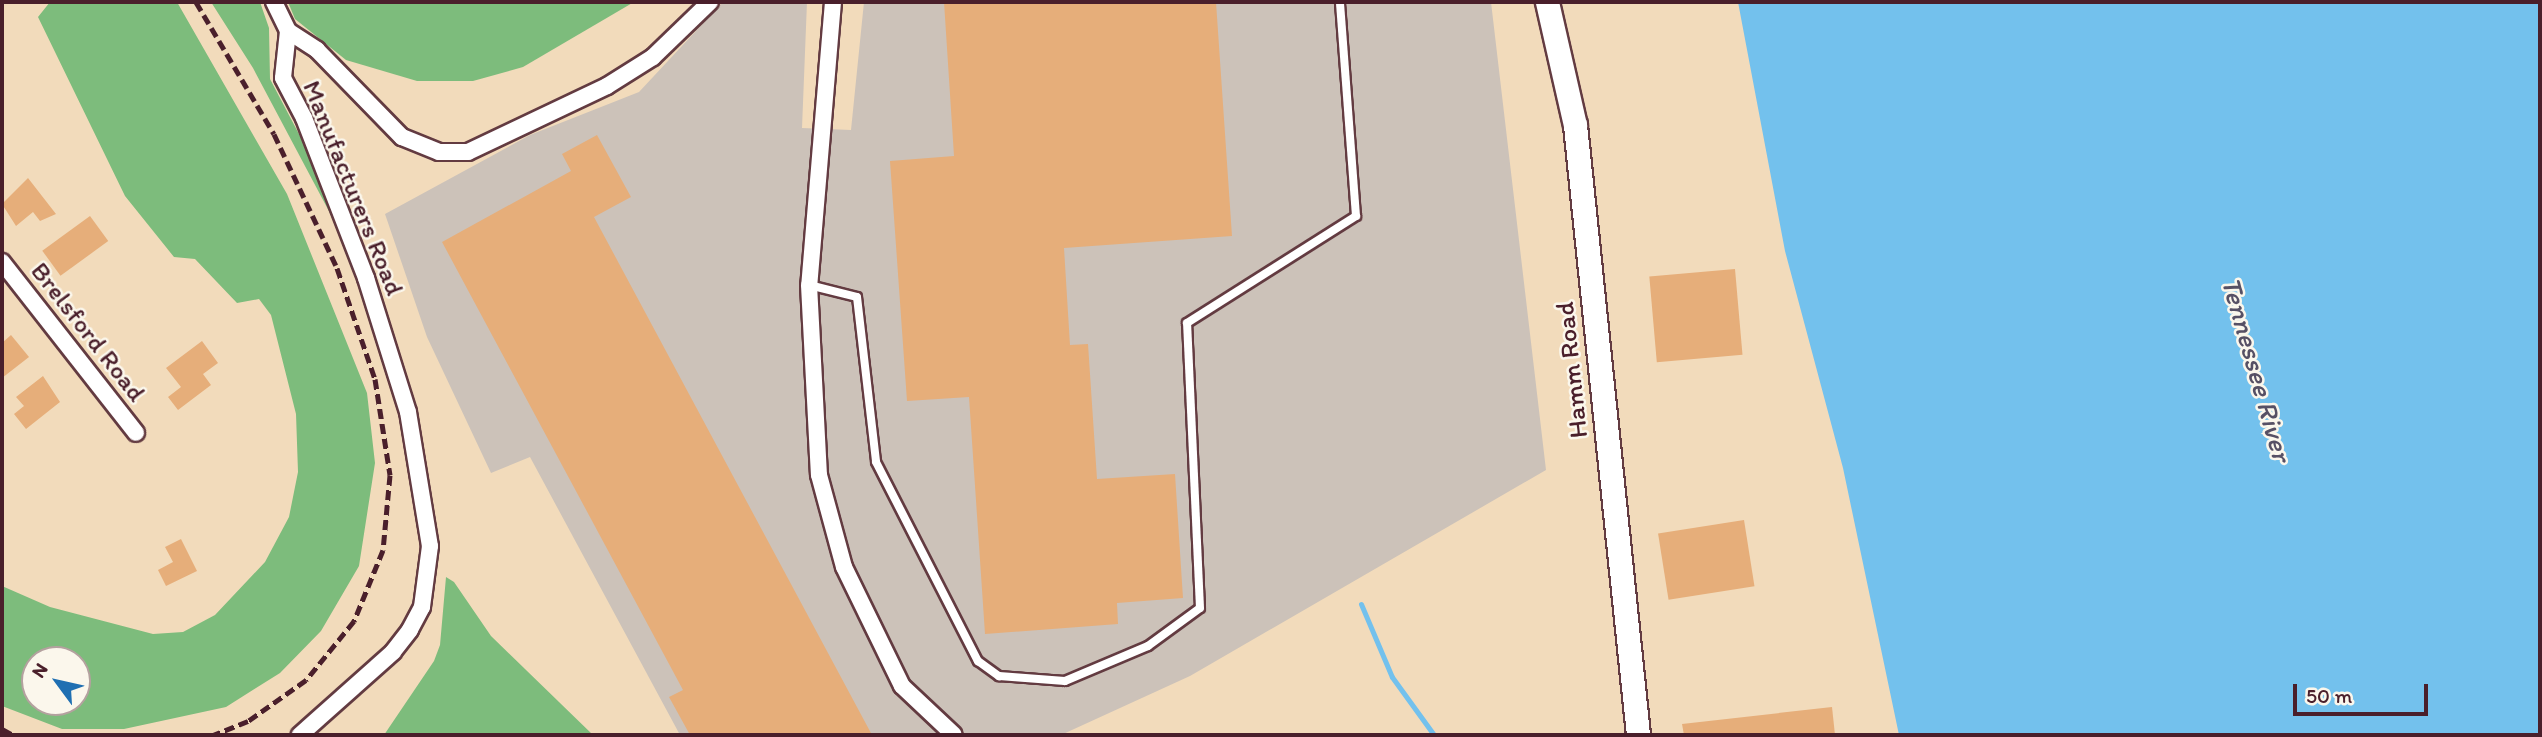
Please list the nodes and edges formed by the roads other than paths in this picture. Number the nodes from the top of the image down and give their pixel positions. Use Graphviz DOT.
graph roads {
  1 [pos="274,2"];
  2 [pos="710,2"];
  3 [pos="834,2"];
  4 [pos="1340,2"];
  5 [pos="1547,2"];
  6 [pos="288,32"];
  7 [pos="2,262"];
  8 [pos="810,285"];
  9 [pos="136,433"];
  10 [pos="300,735"];
  11 [pos="954,735"];
  12 [pos="1638,735"];
  1 -- 6 [label="street"];
  2 -- 6 [label="street, Manufacturers Road"];
  3 -- 8 [label="street"];
  4 -- 8 [label="lane"];
  5 -- 12 [label="main road, Hamm Road"];
  6 -- 10 [label="street, Manufacturers Road"];
  7 -- 9 [label="street, Brelsford Road"];
  8 -- 11 [label="street"];
}
